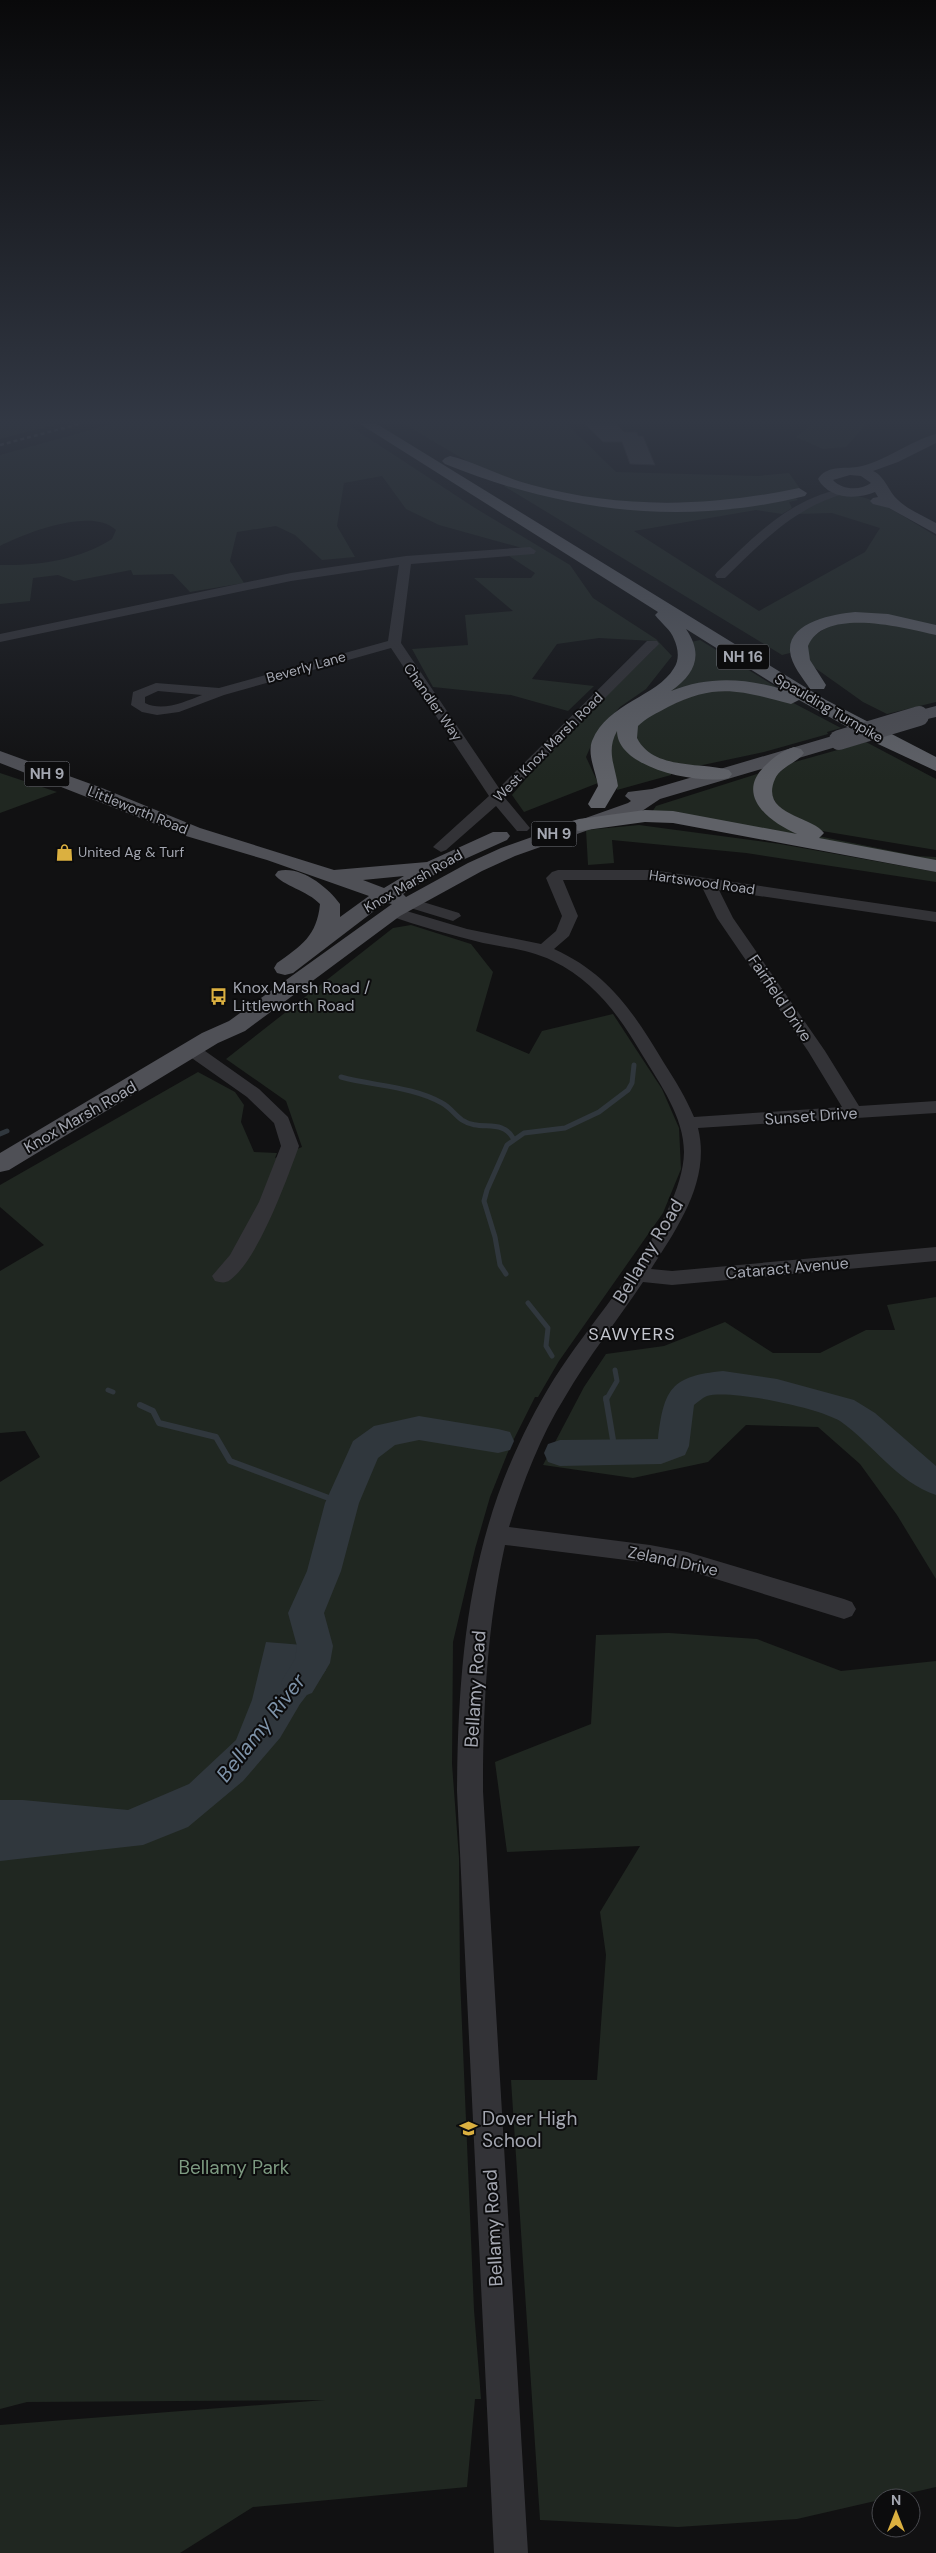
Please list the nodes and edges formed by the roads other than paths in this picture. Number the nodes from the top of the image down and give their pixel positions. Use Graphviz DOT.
graph roads {
  1 [pos="558,543"];
  2 [pos="585,543"];
  3 [pos="754,543"];
  4 [pos="530,551"];
  5 [pos="406,560"];
  6 [pos="721,575"];
  7 [pos="651,601"];
  8 [pos="936,630"];
  9 [pos="0,638"];
  10 [pos="394,643"];
  11 [pos="652,644"];
  12 [pos="817,685"];
  13 [pos="220,692"];
  14 [pos="835,713"];
  15 [pos="927,713"];
  16 [pos="936,748"];
  17 [pos="794,753"];
  18 [pos="0,756"];
  19 [pos="936,765"];
  20 [pos="722,774"];
  21 [pos="653,794"];
  22 [pos="498,798"];
  23 [pos="598,804"];
  24 [pos="579,825"];
  25 [pos="522,828"];
  26 [pos="193,832"];
  27 [pos="250,850"];
  28 [pos="441,855"];
  29 [pos="936,856"];
  30 [pos="936,866"];
  31 [pos="318,871"];
  32 [pos="709,882"];
  33 [pos="390,904"];
  34 [pos="936,917"];
  35 [pos="310,948"];
  36 [pos="536,948"];
  37 [pos="201,1044"];
  38 [pos="936,1107"];
  39 [pos="854,1114"];
  40 [pos="687,1123"];
  41 [pos="0,1164"];
  42 [pos="936,1254"];
  43 [pos="637,1275"];
  44 [pos="222,1276"];
  45 [pos="497,1535"];
  46 [pos="844,1609"];
  47 [pos="511,2553"];
  1 -- 7 [label="highway, Spaulding Turnpike / NH 16"];
  2 -- 12 [label="highway, Spaulding Turnpike / NH 16"];
  3 -- 6 [label="street"];
  4 -- 5 [label="street"];
  5 -- 9 [label="street"];
  5 -- 10 [label="street"];
  7 -- 14 [label="highway, Spaulding Turnpike / NH 16"];
  7 -- 23 [label="highway"];
  8 -- 12 [label="highway"];
  10 -- 13 [label="street, Beverly Lane"];
  10 -- 22 [label="street, Chandler Way"];
  11 -- 22 [label="street, West Knox Marsh Road"];
  12 -- 16 [label="highway, Spaulding Turnpike / NH 16"];
  13 -- 13 [label="street, Beverly Lane"];
  14 -- 19 [label="highway, Spaulding Turnpike / NH 16"];
  14 -- 20 [label="highway"];
  15 -- 17 [label="main road, Knox Marsh Road / NH 9, bridge"];
  17 -- 20 [label="main road, Knox Marsh Road / NH 9"];
  17 -- 29 [label="highway"];
  18 -- 26 [label="main road, Littleworth Road / NH 9"];
  20 -- 21 [label="main road, Knox Marsh Road / NH 9"];
  21 -- 23 [label="main road, Knox Marsh Road / NH 9"];
  21 -- 24 [label="main road, Knox Marsh Road / NH 9"];
  22 -- 25 [label="street, Chandler Way"];
  22 -- 28 [label="street, West Knox Marsh Road"];
  23 -- 25 [label="main road, Knox Marsh Road / NH 9"];
  24 -- 30 [label="highway"];
  24 -- 33 [label="main road, Knox Marsh Road / NH 9"];
  25 -- 28 [label="main road, Knox Marsh Road / NH 9"];
  26 -- 27 [label="main road, Littleworth Road / NH 9"];
  26 -- 35 [label="main road"];
  27 -- 31 [label="main road, Littleworth Road / NH 9"];
  27 -- 33 [label="main road, Littleworth Road / NH 9"];
  28 -- 31 [label="main road, NH 9"];
  28 -- 33 [label="main road, Knox Marsh Road"];
  31 -- 33 [label="main road, Littleworth Road / NH 9"];
  32 -- 34 [label="street, Hartswood Road"];
  32 -- 36 [label="street, Hartswood Road"];
  32 -- 39 [label="street, Fairfield Drive"];
  33 -- 35 [label="main road, Knox Marsh Road"];
  33 -- 36 [label="street, Bellamy Road"];
  33 -- 37 [label="main road, Knox Marsh Road"];
  35 -- 37 [label="main road, Knox Marsh Road"];
  36 -- 40 [label="street, Bellamy Road"];
  37 -- 41 [label="main road, Knox Marsh Road"];
  37 -- 44 [label="street"];
  38 -- 39 [label="street, Sunset Drive"];
  39 -- 40 [label="street, Sunset Drive"];
  40 -- 43 [label="street, Bellamy Road"];
  42 -- 43 [label="street, Cataract Avenue"];
  43 -- 45 [label="street, Bellamy Road"];
  45 -- 46 [label="street, Zeland Drive"];
  45 -- 47 [label="street, Bellamy Road"];
}
